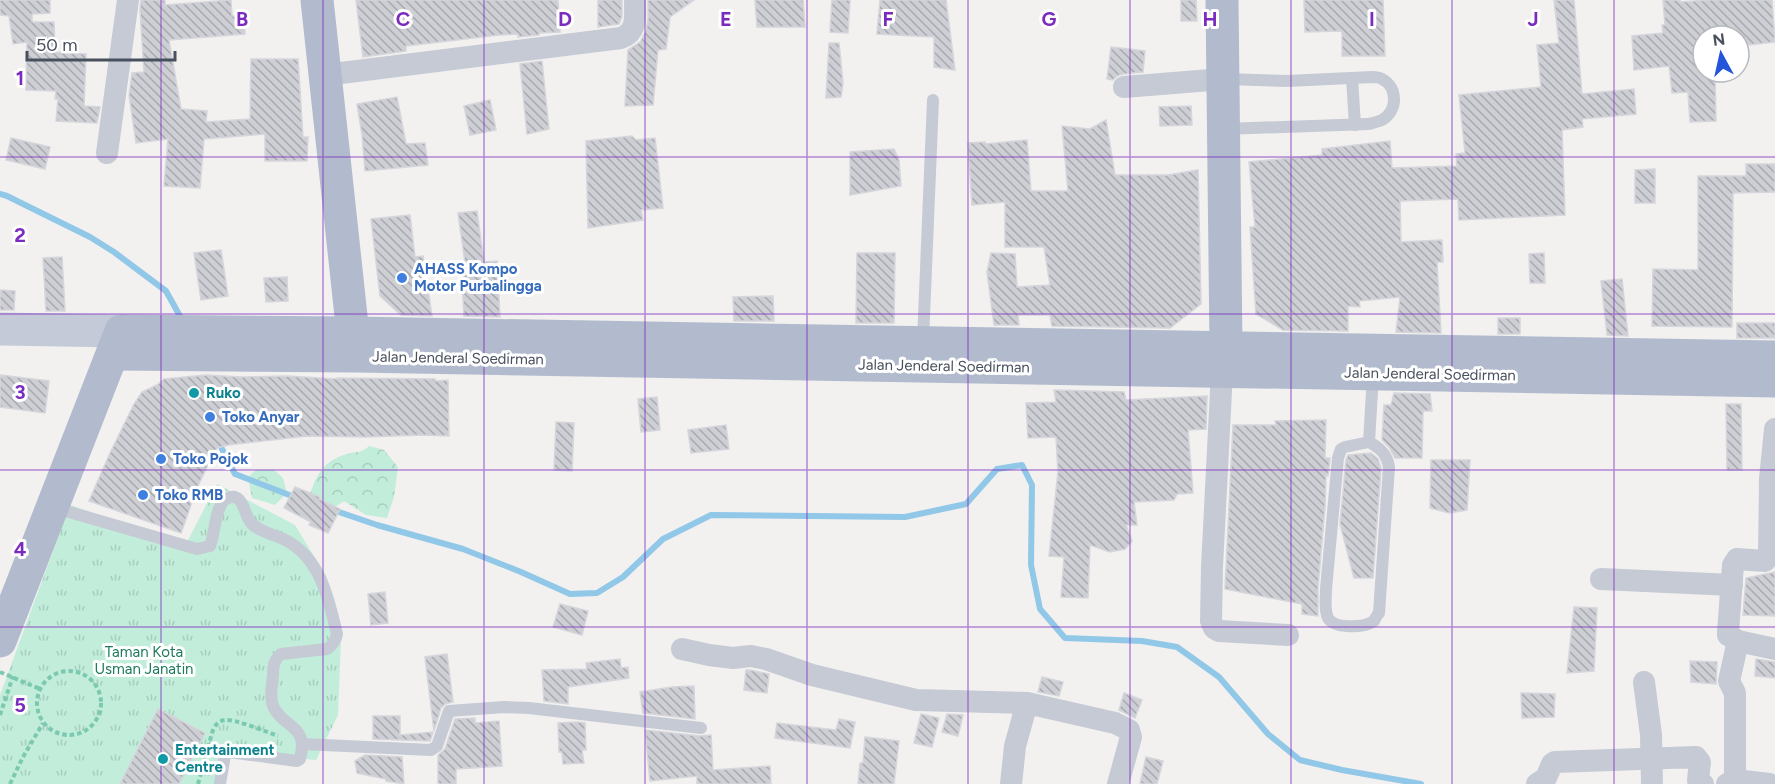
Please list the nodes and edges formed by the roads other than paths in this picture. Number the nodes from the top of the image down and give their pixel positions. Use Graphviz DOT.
graph roads {
  1 [pos="128,0"];
  2 [pos="316,0"];
  3 [pos="635,0"];
  4 [pos="1222,0"];
  5 [pos="325,75"];
  6 [pos="1352,78"];
  7 [pos="1223,79"];
  8 [pos="1124,87"];
  9 [pos="933,100"];
  10 [pos="1355,125"];
  11 [pos="1223,129"];
  12 [pos="107,153"];
  13 [pos="0,329"];
  14 [pos="117,342"];
  15 [pos="923,342"];
  16 [pos="355,344"];
  17 [pos="0,351"];
  18 [pos="1775,357"];
  19 [pos="1224,359"];
  20 [pos="1374,374"];
  21 [pos="1775,381"];
  22 [pos="1775,429"];
  23 [pos="1369,442"];
  24 [pos="51,507"];
  25 [pos="1601,579"];
  26 [pos="1732,585"];
  27 [pos="1288,635"];
  28 [pos="0,640"];
  29 [pos="1738,641"];
  30 [pos="682,649"];
  31 [pos="1775,649"];
  32 [pos="1644,682"];
  33 [pos="1027,704"];
  34 [pos="701,728"];
  35 [pos="302,744"];
  36 [pos="1652,759"];
  37 [pos="1731,782"];
  38 [pos="220,784"];
  39 [pos="1011,784"];
  40 [pos="1118,784"];
  41 [pos="1537,784"];
  42 [pos="1652,784"];
  43 [pos="1702,784"];
  44 [pos="1769,784"];
  1 -- 12 [label="street"];
  2 -- 5 [label="main road"];
  3 -- 5 [label="street"];
  4 -- 7 [label="main road"];
  5 -- 16 [label="main road"];
  6 -- 7 [label="lane"];
  6 -- 10 [label="lane"];
  6 -- 10 [label="lane"];
  7 -- 8 [label="street"];
  7 -- 11 [label="main road"];
  9 -- 15 [label="lane"];
  10 -- 11 [label="lane"];
  11 -- 19 [label="main road"];
  13 -- 14 [label="main road"];
  14 -- 16 [label="main road, Jalan Jenderal Soedirman"];
  14 -- 17 [label="main road"];
  14 -- 24 [label="main road"];
  15 -- 16 [label="main road, Jalan Jenderal Soedirman"];
  15 -- 19 [label="main road, Jalan Jenderal Soedirman"];
  16 -- 19 [label="main road, Jalan Jenderal Soedirman"];
  18 -- 19 [label="main road, Jalan Jenderal Soedirman"];
  19 -- 20 [label="main road, Jalan Jenderal Soedirman"];
  19 -- 27 [label="street"];
  20 -- 21 [label="main road, Jalan Jenderal Soedirman"];
  20 -- 23 [label="lane"];
  22 -- 26 [label="street"];
  23 -- 23 [label="lane"];
  24 -- 28 [label="main road"];
  24 -- 35 [label="lane"];
  25 -- 26 [label="street"];
  26 -- 29 [label="street"];
  29 -- 31 [label="street"];
  29 -- 37 [label="street"];
  30 -- 33 [label="street"];
  32 -- 36 [label="street"];
  33 -- 39 [label="street"];
  33 -- 40 [label="street"];
  34 -- 35 [label="lane"];
  35 -- 38 [label="lane"];
  36 -- 41 [label="street"];
  36 -- 42 [label="street"];
  36 -- 43 [label="street"];
  37 -- 44 [label="street"];
}
